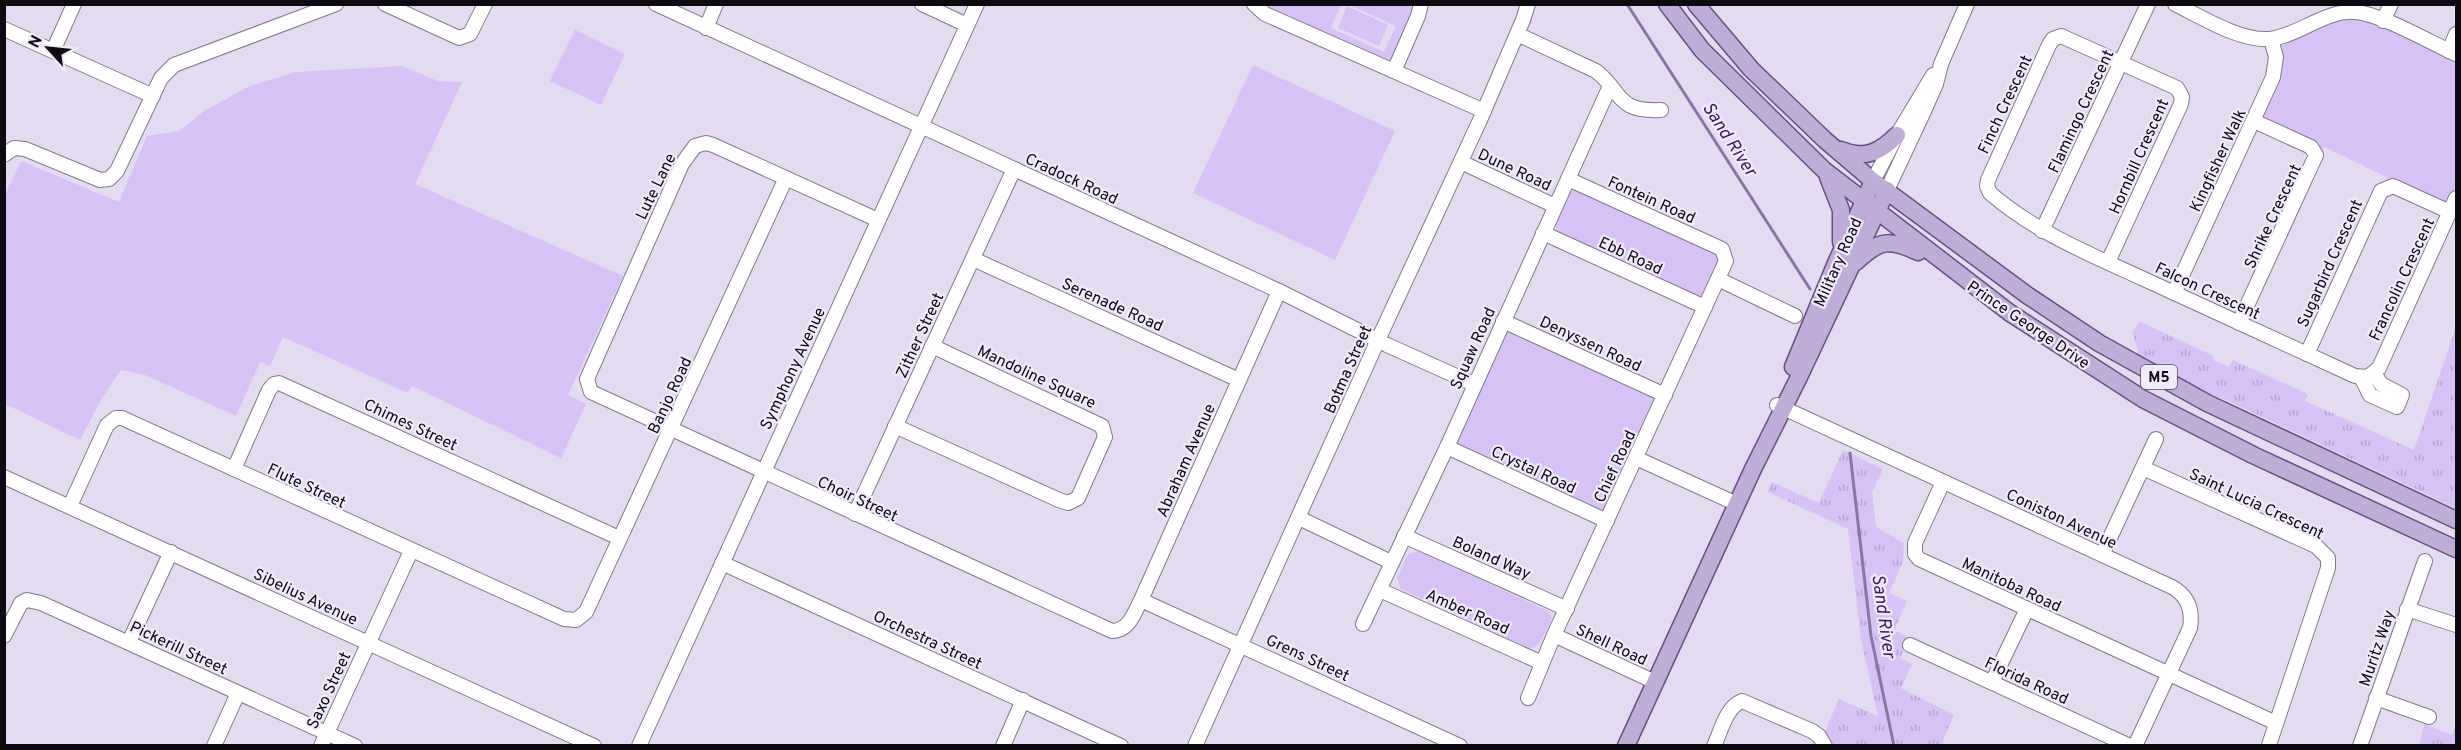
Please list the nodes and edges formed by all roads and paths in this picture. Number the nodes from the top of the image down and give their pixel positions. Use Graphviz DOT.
graph roads {
  1 [pos="74,4"];
  2 [pos="336,4"];
  3 [pos="385,4"];
  4 [pos="485,4"];
  5 [pos="656,4"];
  6 [pos="716,4"];
  7 [pos="922,4"];
  8 [pos="977,4"];
  9 [pos="1254,4"];
  10 [pos="1421,4"];
  11 [pos="1528,4"];
  12 [pos="1667,4"];
  13 [pos="1696,4"];
  14 [pos="1967,4"];
  15 [pos="2148,4"];
  16 [pos="2175,4"];
  17 [pos="2391,4"];
  18 [pos="2334,10"];
  19 [pos="2383,21"];
  20 [pos="967,25"];
  21 [pos="706,28"];
  22 [pos="4,29"];
  23 [pos="1517,34"];
  24 [pos="2457,34"];
  25 [pos="2271,39"];
  26 [pos="53,51"];
  27 [pos="2453,53"];
  28 [pos="2121,62"];
  29 [pos="1941,64"];
  30 [pos="1394,71"];
  31 [pos="1610,86"];
  32 [pos="153,96"];
  33 [pos="1660,110"];
  34 [pos="1484,111"];
  35 [pos="2253,121"];
  36 [pos="921,126"];
  37 [pos="1897,135"];
  38 [pos="1825,140"];
  39 [pos="4,155"];
  40 [pos="1461,162"];
  41 [pos="1014,169"];
  42 [pos="1824,170"];
  43 [pos="786,178"];
  44 [pos="1568,179"];
  45 [pos="1880,186"];
  46 [pos="2457,198"];
  47 [pos="1555,206"];
  48 [pos="1870,208"];
  49 [pos="2450,212"];
  50 [pos="878,220"];
  51 [pos="2042,231"];
  52 [pos="1543,233"];
  53 [pos="1722,249"];
  54 [pos="973,259"];
  55 [pos="2108,262"];
  56 [pos="1844,264"];
  57 [pos="1958,275"];
  58 [pos="1718,279"];
  59 [pos="1279,291"];
  60 [pos="2174,293"];
  61 [pos="1705,307"];
  62 [pos="1795,316"];
  63 [pos="1503,321"];
  64 [pos="2239,323"];
  65 [pos="1378,340"];
  66 [pos="932,346"];
  67 [pos="2307,354"];
  68 [pos="2368,375"];
  69 [pos="1239,380"];
  70 [pos="1474,384"];
  71 [pos="591,392"];
  72 [pos="1665,395"];
  73 [pos="1780,407"];
  74 [pos="895,426"];
  75 [pos="671,430"];
  76 [pos="2156,439"];
  77 [pos="1447,447"];
  78 [pos="1636,458"];
  79 [pos="2143,468"];
  80 [pos="234,469"];
  81 [pos="763,472"];
  82 [pos="4,477"];
  83 [pos="1943,482"];
  84 [pos="1737,504"];
  85 [pos="70,506"];
  86 [pos="855,514"];
  87 [pos="1299,518"];
  88 [pos="2457,520"];
  89 [pos="1607,521"];
  90 [pos="1404,536"];
  91 [pos="620,538"];
  92 [pos="2457,549"];
  93 [pos="411,550"];
  94 [pos="171,552"];
  95 [pos="2103,555"];
  96 [pos="2425,561"];
  97 [pos="1391,562"];
  98 [pos="722,563"];
  99 [pos="1380,590"];
  100 [pos="1141,600"];
  101 [pos="1567,609"];
  102 [pos="2027,609"];
  103 [pos="2407,609"];
  104 [pos="576,620"];
  105 [pos="1363,624"];
  106 [pos="2457,625"];
  107 [pos="1112,631"];
  108 [pos="4,636"];
  109 [pos="1554,636"];
  110 [pos="129,642"];
  111 [pos="368,643"];
  112 [pos="1241,644"];
  113 [pos="1910,645"];
  114 [pos="1542,663"];
  115 [pos="2168,674"];
  116 [pos="1655,682"];
  117 [pos="1992,682"];
  118 [pos="238,693"];
  119 [pos="1528,698"];
  120 [pos="2376,698"];
  121 [pos="1023,700"];
  122 [pos="2429,717"];
  123 [pos="2276,723"];
  124 [pos="324,739"];
  125 [pos="2269,745"];
  126 [pos="214,746"];
  127 [pos="355,746"];
  128 [pos="594,746"];
  129 [pos="639,746"];
  130 [pos="1004,746"];
  131 [pos="1121,746"];
  132 [pos="1195,746"];
  133 [pos="1460,746"];
  134 [pos="1626,746"];
  135 [pos="1714,746"];
  136 [pos="1825,746"];
  137 [pos="2130,746"];
  138 [pos="2135,746"];
  139 [pos="2360,746"];
  1 -- 26 [label="street"];
  2 -- 32 [label="street"];
  3 -- 4 [label="street"];
  5 -- 21 [label="street, Cradock Road"];
  6 -- 21 [label="street"];
  7 -- 20 [label="street"];
  8 -- 20 [label="street, Symphony Avenue"];
  9 -- 30 [label="street"];
  10 -- 30 [label="street"];
  11 -- 23 [label="street, Botma Street"];
  12 -- 42 [label="main road, Prince George Drive / M5"];
  13 -- 38 [label="main road, Prince George Drive / M5"];
  14 -- 29 [label="street, Military Road"];
  15 -- 28 [label="street, Flamingo Crescent"];
  16 -- 25 [label="street"];
  17 -- 19 [label="street"];
  18 -- 19 [label="street"];
  18 -- 25 [label="street"];
  19 -- 27 [label="street"];
  20 -- 36 [label="street, Symphony Avenue"];
  21 -- 36 [label="street, Cradock Road"];
  22 -- 26 [label="street"];
  23 -- 31 [label="street"];
  23 -- 34 [label="street, Botma Street"];
  24 -- 27 [label="street"];
  25 -- 35 [label="street, Kingfisher Walk"];
  26 -- 32 [label="street"];
  28 -- 51 [label="street, Flamingo Crescent"];
  28 -- 51 [label="street, Finch Crescent"];
  28 -- 55 [label="street, Hornbill Crescent"];
  29 -- 37 [label="street, Military Road"];
  29 -- 45 [label="street, Military Road"];
  30 -- 34 [label="street"];
  31 -- 33 [label="street"];
  31 -- 44 [label="street, Squaw Road"];
  32 -- 39 [label="street"];
  34 -- 40 [label="street, Botma Street"];
  35 -- 60 [label="street, Kingfisher Walk"];
  35 -- 64 [label="street, Shrike Crescent"];
  36 -- 41 [label="street, Cradock Road"];
  36 -- 50 [label="street, Symphony Avenue"];
  37 -- 38 [label="main road"];
  37 -- 45 [label="street, Military Road"];
  38 -- 45 [label="main road, Prince George Drive / M5"];
  40 -- 47 [label="street, Dune Road"];
  40 -- 65 [label="street, Botma Street"];
  41 -- 54 [label="street, Zither Street"];
  41 -- 59 [label="street, Cradock Road"];
  42 -- 48 [label="main road, Prince George Drive / M5"];
  42 -- 56 [label="main road"];
  43 -- 50 [label="street, Lute Lane"];
  43 -- 71 [label="street, Lute Lane"];
  43 -- 75 [label="street, Banjo Road"];
  44 -- 47 [label="street, Squaw Road"];
  44 -- 53 [label="street, Fontein Road"];
  45 -- 48 [label="main road, Military Road"];
  45 -- 88 [label="main road, Prince George Drive / M5"];
  46 -- 49 [label="street, Francolin Crescent"];
  47 -- 52 [label="street, Squaw Road"];
  48 -- 56 [label="main road, Military Road"];
  48 -- 57 [label="main road, Prince George Drive / M5"];
  49 -- 67 [label="street, Sugarbird Crescent"];
  49 -- 68 [label="street, Francolin Crescent"];
  50 -- 81 [label="street, Symphony Avenue"];
  51 -- 55 [label="street, Falcon Crescent"];
  52 -- 61 [label="street, Ebb Road"];
  52 -- 63 [label="street, Squaw Road"];
  53 -- 58 [label="street, Chief Road"];
  54 -- 66 [label="street, Zither Street"];
  54 -- 69 [label="street, Serenade Road"];
  55 -- 60 [label="street, Falcon Crescent"];
  56 -- 57 [label="main road"];
  56 -- 73 [label="main road, Military Road"];
  57 -- 92 [label="main road, Prince George Drive / M5"];
  58 -- 61 [label="street, Chief Road"];
  58 -- 62 [label="street"];
  59 -- 65 [label="street, Cradock Road"];
  59 -- 69 [label="street, Abraham Avenue"];
  60 -- 64 [label="street, Falcon Crescent"];
  61 -- 72 [label="street, Chief Road"];
  63 -- 70 [label="street, Squaw Road"];
  63 -- 72 [label="street, Denyssen Road"];
  64 -- 67 [label="street, Falcon Crescent"];
  65 -- 70 [label="street, Cradock Road"];
  65 -- 87 [label="street, Botma Street"];
  66 -- 74 [label="street, Zither Street"];
  66 -- 74 [label="street, Mandoline Square"];
  67 -- 68 [label="street, Falcon Crescent"];
  69 -- 100 [label="street, Abraham Avenue"];
  70 -- 77 [label="street, Squaw Road"];
  71 -- 75 [label="street, Choir Street"];
  72 -- 78 [label="street, Chief Road"];
  73 -- 83 [label="street, Coniston Avenue"];
  73 -- 84 [label="main road, Military Road"];
  74 -- 86 [label="street, Zither Street"];
  75 -- 81 [label="street, Choir Street"];
  75 -- 91 [label="street, Banjo Road"];
  76 -- 79 [label="street"];
  77 -- 89 [label="street, Crystal Road"];
  77 -- 90 [label="street, Squaw Road"];
  78 -- 84 [label="street"];
  78 -- 89 [label="street, Chief Road"];
  79 -- 95 [label="street"];
  79 -- 123 [label="street, Saint Lucia Crescent"];
  80 -- 85 [label="street, Flute Street"];
  80 -- 91 [label="street, Chimes Street"];
  80 -- 93 [label="street, Flute Street"];
  81 -- 86 [label="street, Choir Street"];
  81 -- 98 [label="street, Symphony Avenue"];
  82 -- 85 [label="street, Sibelius Avenue"];
  83 -- 95 [label="street, Coniston Avenue"];
  83 -- 102 [label="street, Manitoba Road"];
  84 -- 116 [label="main road, Military Road"];
  85 -- 94 [label="street, Sibelius Avenue"];
  86 -- 107 [label="street, Choir Street"];
  87 -- 97 [label="street"];
  87 -- 112 [label="street, Botma Street"];
  89 -- 101 [label="street, Chief Road"];
  90 -- 97 [label="street, Squaw Road"];
  90 -- 101 [label="street, Boland Way"];
  91 -- 104 [label="street, Banjo Road"];
  93 -- 104 [label="street, Flute Street"];
  93 -- 111 [label="street, Saxo Street"];
  94 -- 110 [label="street"];
  94 -- 111 [label="street, Sibelius Avenue"];
  95 -- 115 [label="street, Coniston Avenue"];
  96 -- 103 [label="street, Muritz Way"];
  97 -- 99 [label="street, Squaw Road"];
  98 -- 121 [label="street, Orchestra Street"];
  98 -- 129 [label="street, Symphony Avenue"];
  99 -- 105 [label="street, Squaw Road"];
  99 -- 114 [label="street, Amber Road"];
  100 -- 107 [label="street, Abraham Avenue"];
  100 -- 112 [label="street, Grens Street"];
  101 -- 109 [label="street, Chief Road"];
  102 -- 115 [label="street, Manitoba Road"];
  102 -- 117 [label="street"];
  103 -- 106 [label="street"];
  103 -- 120 [label="street, Muritz Way"];
  108 -- 110 [label="street, Pickerill Street"];
  109 -- 114 [label="street, Chief Road"];
  109 -- 116 [label="street, Shell Road"];
  110 -- 118 [label="street, Pickerill Street"];
  111 -- 124 [label="street, Saxo Street"];
  111 -- 128 [label="street, Sibelius Avenue"];
  112 -- 132 [label="street, Botma Street"];
  112 -- 133 [label="street, Grens Street"];
  113 -- 117 [label="street, Florida Road"];
  114 -- 119 [label="street, Chief Road"];
  115 -- 123 [label="street"];
  115 -- 138 [label="street, Coniston Avenue"];
  116 -- 134 [label="main road, Military Road"];
  117 -- 137 [label="street, Florida Road"];
  118 -- 124 [label="street, Pickerill Street"];
  118 -- 126 [label="street"];
  120 -- 122 [label="street"];
  120 -- 139 [label="street, Muritz Way"];
  121 -- 130 [label="street"];
  121 -- 131 [label="street, Orchestra Street"];
  123 -- 125 [label="street, Saint Lucia Crescent"];
  124 -- 127 [label="street, Pickerill Street"];
  135 -- 136 [label="street"];
}
